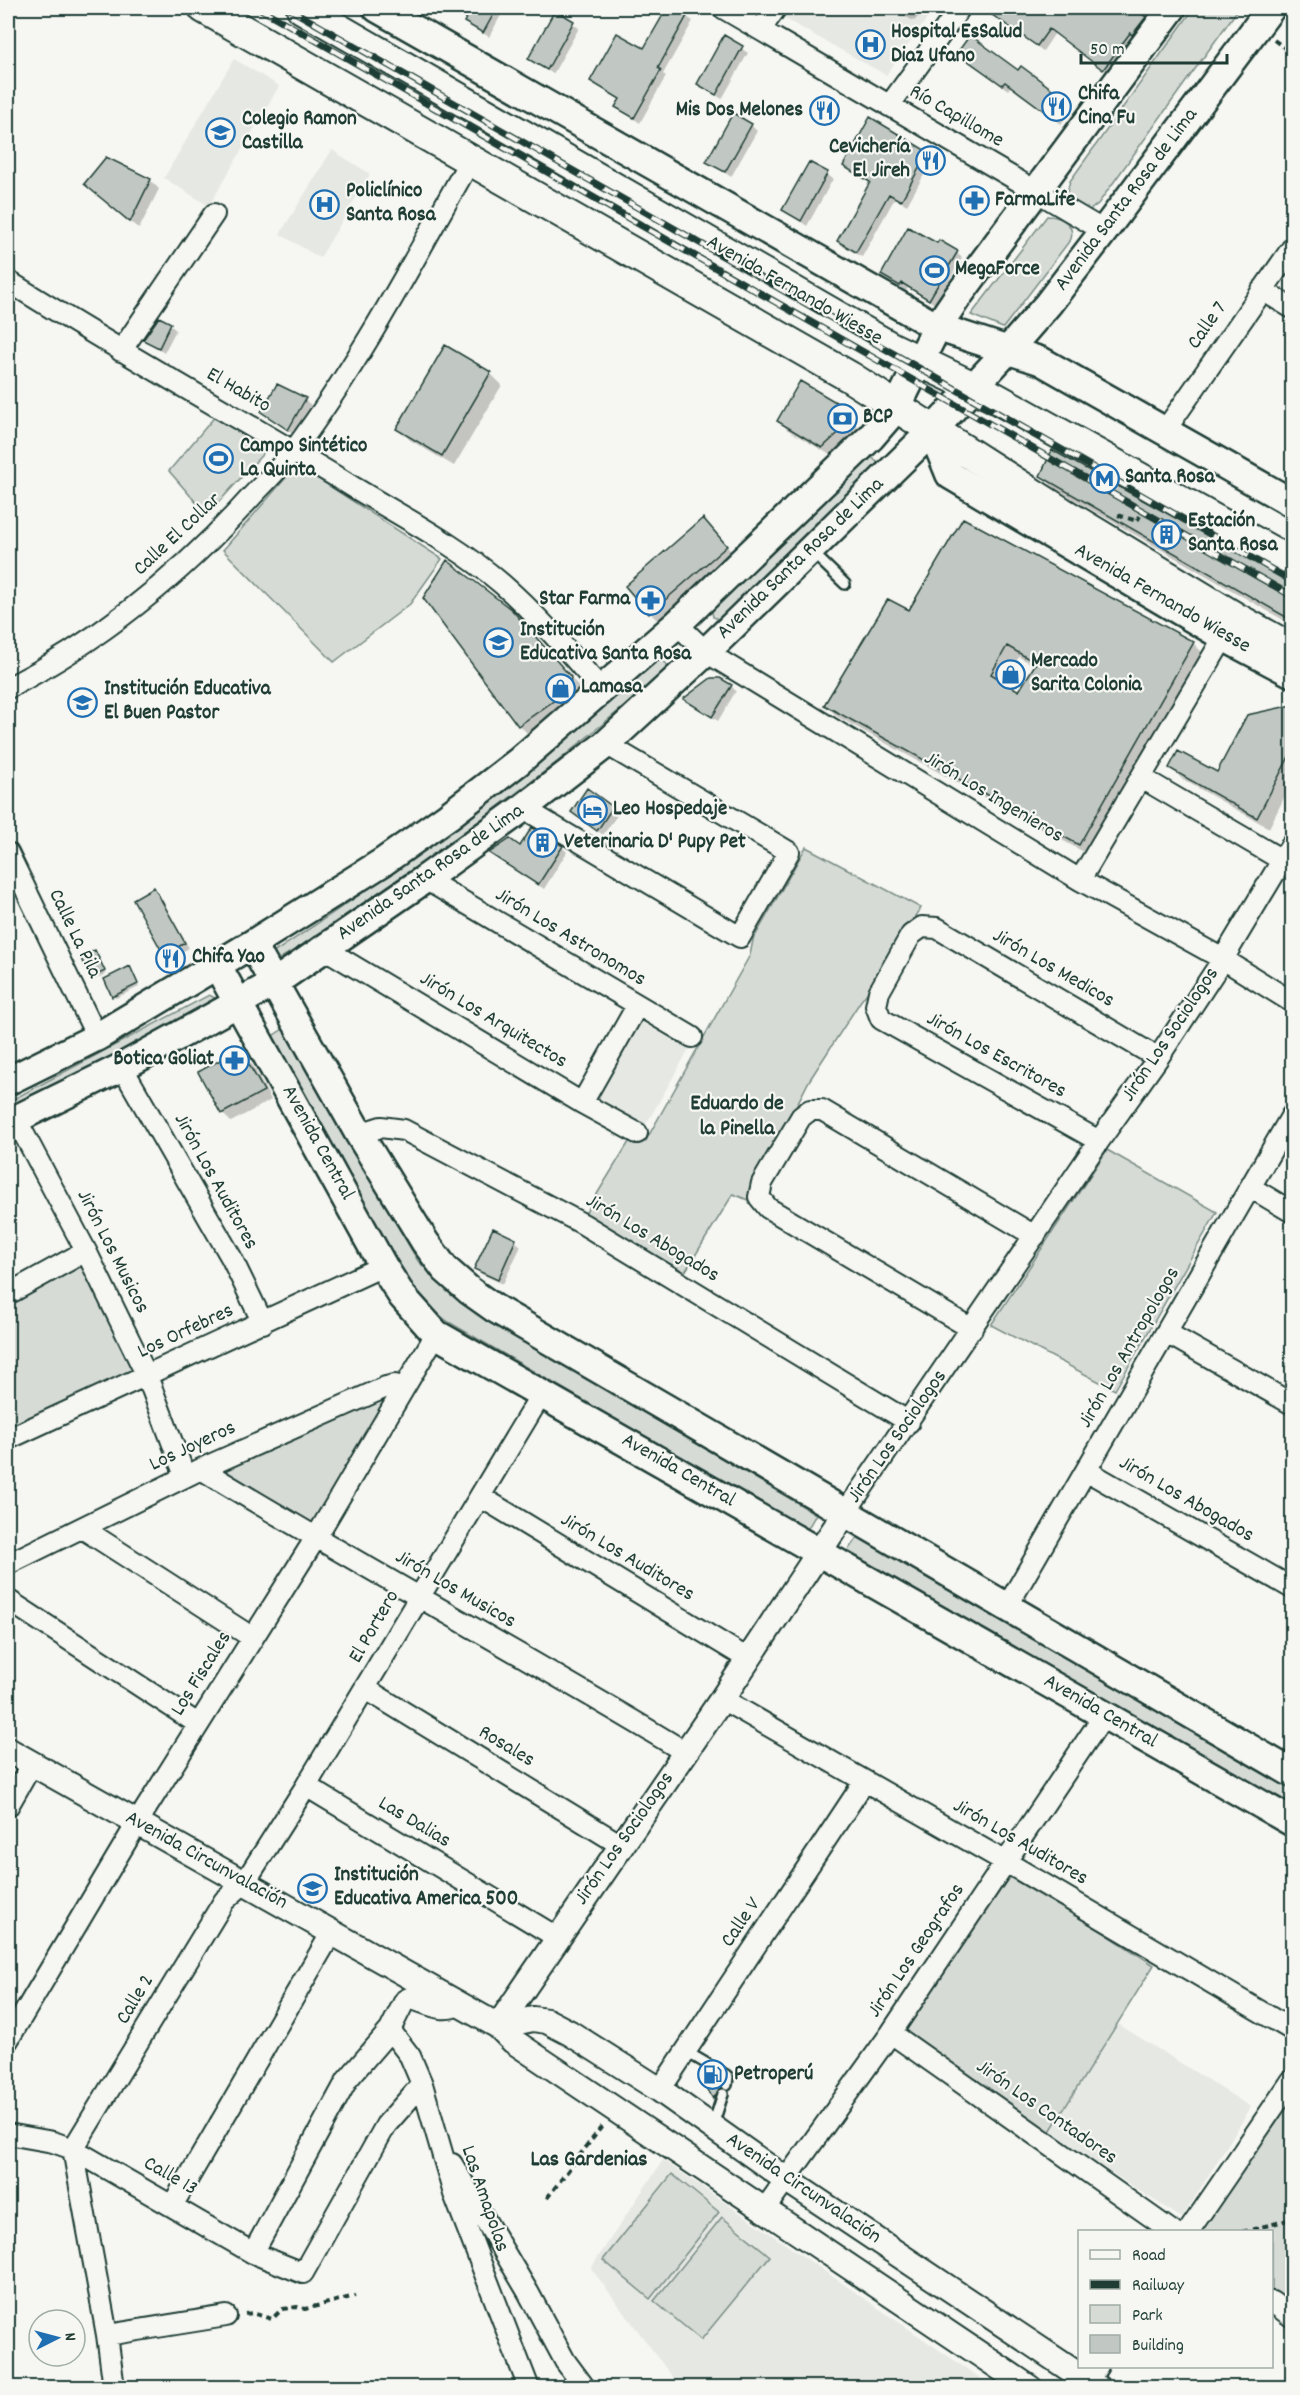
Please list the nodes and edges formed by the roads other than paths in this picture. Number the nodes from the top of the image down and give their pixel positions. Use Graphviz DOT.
graph roads {
  1 [pos="204,8"];
  2 [pos="302,8"];
  3 [pos="377,8"];
  4 [pos="723,8"];
  5 [pos="776,8"];
  6 [pos="960,8"];
  7 [pos="1172,8"];
  8 [pos="1271,8"];
  9 [pos="406,15"];
  10 [pos="761,29"];
  11 [pos="889,106"];
  12 [pos="471,159"];
  13 [pos="1037,191"];
  14 [pos="214,214"];
  15 [pos="1104,231"];
  16 [pos="1293,248"];
  17 [pos="8,280"];
  18 [pos="1262,290"];
  19 [pos="1293,308"];
  20 [pos="937,327"];
  21 [pos="1009,350"];
  22 [pos="121,351"];
  23 [pos="918,362"];
  24 [pos="973,386"];
  25 [pos="897,407"];
  26 [pos="932,431"];
  27 [pos="1164,432"];
  28 [pos="871,437"];
  29 [pos="293,451"];
  30 [pos="902,460"];
  31 [pos="803,503"];
  32 [pos="1293,503"];
  33 [pos="830,530"];
  34 [pos="810,550"];
  35 [pos="1293,563"];
  36 [pos="845,584"];
  37 [pos="677,624"];
  38 [pos="1224,637"];
  39 [pos="1293,649"];
  40 [pos="706,652"];
  41 [pos="1293,673"];
  42 [pos="8,688"];
  43 [pos="602,690"];
  44 [pos="606,744"];
  45 [pos="1142,778"];
  46 [pos="523,808"];
  47 [pos="8,853"];
  48 [pos="1289,857"];
  49 [pos="425,879"];
  50 [pos="1080,880"];
  51 [pos="922,927"];
  52 [pos="252,945"];
  53 [pos="325,949"];
  54 [pos="1223,959"];
  55 [pos="217,965"];
  56 [pos="274,983"];
  57 [pos="240,1002"];
  58 [pos="1293,1002"];
  59 [pos="637,1006"];
  60 [pos="97,1037"];
  61 [pos="692,1037"];
  62 [pos="1158,1058"];
  63 [pos="122,1067"];
  64 [pos="8,1081"];
  65 [pos="582,1103"];
  66 [pos="1293,1115"];
  67 [pos="12,1121"];
  68 [pos="637,1133"];
  69 [pos="359,1134"];
  70 [pos="1099,1141"];
  71 [pos="1250,1187"];
  72 [pos="1293,1212"];
  73 [pos="1035,1236"];
  74 [pos="86,1251"];
  75 [pos="383,1266"];
  76 [pos="8,1294"];
  77 [pos="263,1323"];
  78 [pos="972,1329"];
  79 [pos="1167,1333"];
  80 [pos="436,1334"];
  81 [pos="147,1376"];
  82 [pos="404,1388"];
  83 [pos="542,1393"];
  84 [pos="1293,1404"];
  85 [pos="909,1422"];
  86 [pos="8,1439"];
  87 [pos="1087,1471"];
  88 [pos="193,1473"];
  89 [pos="481,1497"];
  90 [pos="845,1513"];
  91 [pos="82,1527"];
  92 [pos="315,1539"];
  93 [pos="818,1552"];
  94 [pos="8,1564"];
  95 [pos="1293,1588"];
  96 [pos="421,1597"];
  97 [pos="8,1600"];
  98 [pos="1008,1605"];
  99 [pos="253,1638"];
  100 [pos="748,1659"];
  101 [pos="366,1689"];
  102 [pos="722,1699"];
  103 [pos="1104,1715"];
  104 [pos="198,1724"];
  105 [pos="8,1750"];
  106 [pos="685,1752"];
  107 [pos="32,1764"];
  108 [pos="1293,1773"];
  109 [pos="864,1782"];
  110 [pos="306,1786"];
  111 [pos="8,1806"];
  112 [pos="1293,1822"];
  113 [pos="138,1823"];
  114 [pos="621,1845"];
  115 [pos="1006,1862"];
  116 [pos="245,1881"];
  117 [pos="332,1932"];
  118 [pos="558,1938"];
  119 [pos="457,2005"];
  120 [pos="498,2026"];
  121 [pos="390,2030"];
  122 [pos="1293,2030"];
  123 [pos="891,2033"];
  124 [pos="8,2040"];
  125 [pos="685,2051"];
  126 [pos="1293,2080"];
  127 [pos="422,2084"];
  128 [pos="660,2090"];
  129 [pos="712,2127"];
  130 [pos="8,2134"];
  131 [pos="73,2149"];
  132 [pos="444,2158"];
  133 [pos="787,2180"];
  134 [pos="172,2206"];
  135 [pos="764,2210"];
  136 [pos="1170,2230"];
  137 [pos="1189,2230"];
  138 [pos="253,2253"];
  139 [pos="1273,2303"];
  140 [pos="226,2316"];
  141 [pos="1293,2317"];
  142 [pos="107,2335"];
  143 [pos="1092,2381"];
  144 [pos="114,2388"];
  145 [pos="529,2388"];
  146 [pos="585,2388"];
  147 [pos="1030,2388"];
  1 -- 12 [label="main road, Avenida Fernando Wiesse"];
  2 -- 23 [label="main road, Avenida Fernando Wiesse"];
  3 -- 9 [label="main road, Avenida Fernando Wiesse"];
  4 -- 10 [label="street, Río Capillome"];
  5 -- 10 [label="street"];
  6 -- 11 [label="street"];
  7 -- 13 [label="main road, Avenida Santa Rosa de Lima"];
  8 -- 15 [label="main road, Avenida Santa Rosa de Lima"];
  9 -- 20 [label="main road, Avenida Fernando Wiesse"];
  10 -- 11 [label="street, Río Capillome"];
  11 -- 13 [label="street, Río Capillome"];
  12 -- 25 [label="main road, Avenida Fernando Wiesse"];
  12 -- 29 [label="street, Calle El Collar"];
  13 -- 15 [label="street, Río Capillome"];
  13 -- 20 [label="main road, Avenida Santa Rosa de Lima"];
  14 -- 22 [label="street"];
  15 -- 21 [label="main road, Avenida Santa Rosa de Lima"];
  16 -- 18 [label="street, Calle 7"];
  17 -- 22 [label="street, El Habito"];
  18 -- 19 [label="street"];
  18 -- 27 [label="street, Calle 7"];
  20 -- 21 [label="main road, Avenida Fernando Wiesse"];
  20 -- 23 [label="main road, Avenida Santa Rosa de Lima"];
  21 -- 24 [label="main road, Avenida Santa Rosa de Lima"];
  21 -- 27 [label="main road, Avenida Fernando Wiesse"];
  22 -- 29 [label="street, El Habito"];
  23 -- 24 [label="main road, Avenida Fernando Wiesse"];
  23 -- 25 [label="main road, Avenida Santa Rosa de Lima"];
  24 -- 26 [label="main road, Avenida Santa Rosa de Lima"];
  24 -- 35 [label="main road, Avenida Fernando Wiesse"];
  25 -- 26 [label="main road, Avenida Fernando Wiesse"];
  25 -- 28 [label="main road, Avenida Santa Rosa de Lima"];
  26 -- 30 [label="main road, Avenida Santa Rosa de Lima"];
  26 -- 38 [label="main road, Avenida Fernando Wiesse"];
  26 -- 39 [label="main road, Avenida Fernando Wiesse"];
  27 -- 32 [label="main road, Avenida Fernando Wiesse"];
  28 -- 30 [label="main road"];
  28 -- 31 [label="main road, Avenida Santa Rosa de Lima"];
  29 -- 42 [label="street, Calle El Collar"];
  29 -- 43 [label="street, El Habito"];
  30 -- 33 [label="main road, Avenida Santa Rosa de Lima"];
  31 -- 33 [label="main road"];
  31 -- 37 [label="main road, Avenida Santa Rosa de Lima"];
  33 -- 34 [label="main road, Avenida Santa Rosa de Lima"];
  34 -- 36 [label="lane"];
  34 -- 40 [label="main road, Avenida Santa Rosa de Lima"];
  37 -- 40 [label="street, Jirón Los Ingenieros"];
  37 -- 43 [label="main road, Avenida Santa Rosa de Lima"];
  38 -- 41 [label="main road, Avenida Fernando Wiesse"];
  38 -- 45 [label="street"];
  40 -- 44 [label="main road, Avenida Santa Rosa de Lima"];
  40 -- 50 [label="street, Jirón Los Ingenieros"];
  43 -- 52 [label="main road, Avenida Santa Rosa de Lima"];
  44 -- 46 [label="main road, Avenida Santa Rosa de Lima"];
  44 -- 46 [label="street"];
  45 -- 48 [label="street"];
  45 -- 50 [label="street"];
  46 -- 49 [label="main road, Avenida Santa Rosa de Lima"];
  47 -- 60 [label="street, Calle La Pila"];
  48 -- 54 [label="street, Jirón Los Sociologos"];
  49 -- 53 [label="main road, Avenida Santa Rosa de Lima"];
  49 -- 59 [label="street, Jirón Los Astronomos"];
  50 -- 54 [label="street, Jirón Los Ingenieros"];
  51 -- 62 [label="street, Jirón Los Medicos"];
  51 -- 70 [label="street, Jirón Los Escritores"];
  52 -- 55 [label="main road, Avenida Santa Rosa de Lima"];
  52 -- 56 [label="main road, Avenida Central"];
  53 -- 56 [label="main road, Avenida Santa Rosa de Lima"];
  53 -- 65 [label="street, Jirón Los Arquitectos"];
  54 -- 58 [label="street, Jirón Los Ingenieros"];
  54 -- 62 [label="street, Jirón Los Sociologos"];
  55 -- 57 [label="main road, Avenida Central"];
  55 -- 60 [label="main road, Avenida Santa Rosa de Lima"];
  56 -- 57 [label="main road, Avenida Santa Rosa de Lima"];
  56 -- 69 [label="main road, Avenida Central"];
  57 -- 63 [label="main road, Avenida Santa Rosa de Lima"];
  57 -- 75 [label="main road, Avenida Central"];
  59 -- 61 [label="street, Jirón Los Astronomos"];
  59 -- 65 [label="street"];
  60 -- 64 [label="main road, Avenida Santa Rosa de Lima"];
  62 -- 70 [label="street, Jirón Los Sociologos"];
  63 -- 67 [label="main road, Avenida Santa Rosa de Lima"];
  63 -- 77 [label="street, Jirón Los Auditores"];
  65 -- 68 [label="street, Jirón Los Arquitectos"];
  66 -- 71 [label="street, Jirón Los Antropologos"];
  67 -- 74 [label="street, Jirón Los Musicos"];
  69 -- 85 [label="street, Jirón Los Abogados"];
  69 -- 90 [label="main road, Avenida Central"];
  70 -- 73 [label="street, Jirón Los Sociologos"];
  71 -- 72 [label="street"];
  71 -- 79 [label="street, Jirón Los Antropologos"];
  73 -- 78 [label="street, Jirón Los Sociologos"];
  73 -- 78 [label="street"];
  74 -- 76 [label="street"];
  74 -- 81 [label="street, Jirón Los Musicos"];
  75 -- 77 [label="street, Los Orfebres"];
  75 -- 80 [label="main road, Avenida Central"];
  77 -- 81 [label="street, Los Orfebres"];
  78 -- 85 [label="street, Jirón Los Sociologos"];
  79 -- 84 [label="street"];
  79 -- 87 [label="street, Jirón Los Antropologos"];
  80 -- 82 [label="street, Los Fiscales"];
  80 -- 83 [label="main road, Avenida Central"];
  81 -- 86 [label="street, Los Orfebres"];
  81 -- 88 [label="street, Jirón Los Musicos"];
  82 -- 88 [label="street, Los Joyeros"];
  82 -- 92 [label="street, Los Fiscales"];
  83 -- 89 [label="street, El Portero"];
  83 -- 93 [label="main road, Avenida Central"];
  85 -- 90 [label="street, Jirón Los Sociologos"];
  87 -- 95 [label="street, Jirón Los Abogados"];
  87 -- 98 [label="street, Jirón Los Antropologos"];
  88 -- 91 [label="street, Los Joyeros"];
  88 -- 92 [label="street, Jirón Los Musicos"];
  89 -- 96 [label="street, El Portero"];
  89 -- 100 [label="street, Jirón Los Auditores"];
  90 -- 93 [label="street, Jirón Los Sociologos"];
  90 -- 98 [label="main road, Avenida Central"];
  91 -- 94 [label="street, Los Joyeros"];
  91 -- 99 [label="street"];
  92 -- 96 [label="street, Jirón Los Musicos"];
  92 -- 99 [label="street, Los Fiscales"];
  93 -- 100 [label="street, Jirón Los Sociologos"];
  93 -- 103 [label="main road, Avenida Central"];
  96 -- 101 [label="street, El Portero"];
  96 -- 106 [label="street, Jirón Los Musicos"];
  97 -- 104 [label="street"];
  98 -- 108 [label="main road, Avenida Central"];
  99 -- 104 [label="street, Los Fiscales"];
  100 -- 102 [label="street, Jirón Los Sociologos"];
  101 -- 110 [label="street, El Portero"];
  101 -- 114 [label="street, Rosales"];
  102 -- 106 [label="street, Jirón Los Sociologos"];
  102 -- 109 [label="street, Jirón Los Auditores"];
  103 -- 112 [label="main road, Avenida Central"];
  103 -- 115 [label="street, Jirón Los Geografos"];
  104 -- 113 [label="street, Los Fiscales"];
  105 -- 107 [label="street, Avenida Circunvalación"];
  106 -- 114 [label="street, Jirón Los Sociologos"];
  107 -- 111 [label="street"];
  107 -- 113 [label="street, Avenida Circunvalación"];
  109 -- 115 [label="street, Jirón Los Auditores"];
  109 -- 125 [label="street, Calle V"];
  110 -- 116 [label="street, El Portero"];
  110 -- 118 [label="street, Las Dalias"];
  113 -- 116 [label="street, Avenida Circunvalación"];
  113 -- 124 [label="street, Los Fiscales"];
  114 -- 118 [label="street, Jirón Los Sociologos"];
  115 -- 122 [label="street, Jirón Los Auditores"];
  115 -- 123 [label="street, Jirón Los Geografos"];
  116 -- 117 [label="street, Avenida Circunvalación"];
  116 -- 131 [label="street, Calle 2"];
  117 -- 119 [label="street, Avenida Circunvalación"];
  117 -- 134 [label="street"];
  118 -- 120 [label="street, Jirón Los Sociologos"];
  119 -- 120 [label="street, Avenida Circunvalación"];
  119 -- 121 [label="street"];
  120 -- 128 [label="street, Avenida Circunvalación"];
  120 -- 135 [label="street, Avenida Circunvalación"];
  121 -- 127 [label="street, Las Amapolas"];
  121 -- 138 [label="street"];
  123 -- 133 [label="street, Jirón Los Geografos"];
  123 -- 136 [label="street, Jirón Los Contadores"];
  125 -- 128 [label="street, Calle V"];
  125 -- 129 [label="lane"];
  126 -- 137 [label="street"];
  127 -- 132 [label="street, Las Amapolas"];
  127 -- 138 [label="street, Calle 13"];
  128 -- 129 [label="street, Avenida Circunvalación"];
  129 -- 133 [label="street, Avenida Circunvalación"];
  130 -- 131 [label="street, Calle 13"];
  131 -- 134 [label="street, Calle 13"];
  131 -- 142 [label="street"];
  132 -- 145 [label="street, Las Amapolas"];
  132 -- 146 [label="street"];
  133 -- 135 [label="street, Jirón Los Geografos"];
  133 -- 143 [label="street, Avenida Circunvalación"];
  134 -- 138 [label="street, Calle 13"];
  135 -- 147 [label="street, Avenida Circunvalación"];
  139 -- 141 [label="street"];
  140 -- 142 [label="street"];
  142 -- 144 [label="street"];
}
